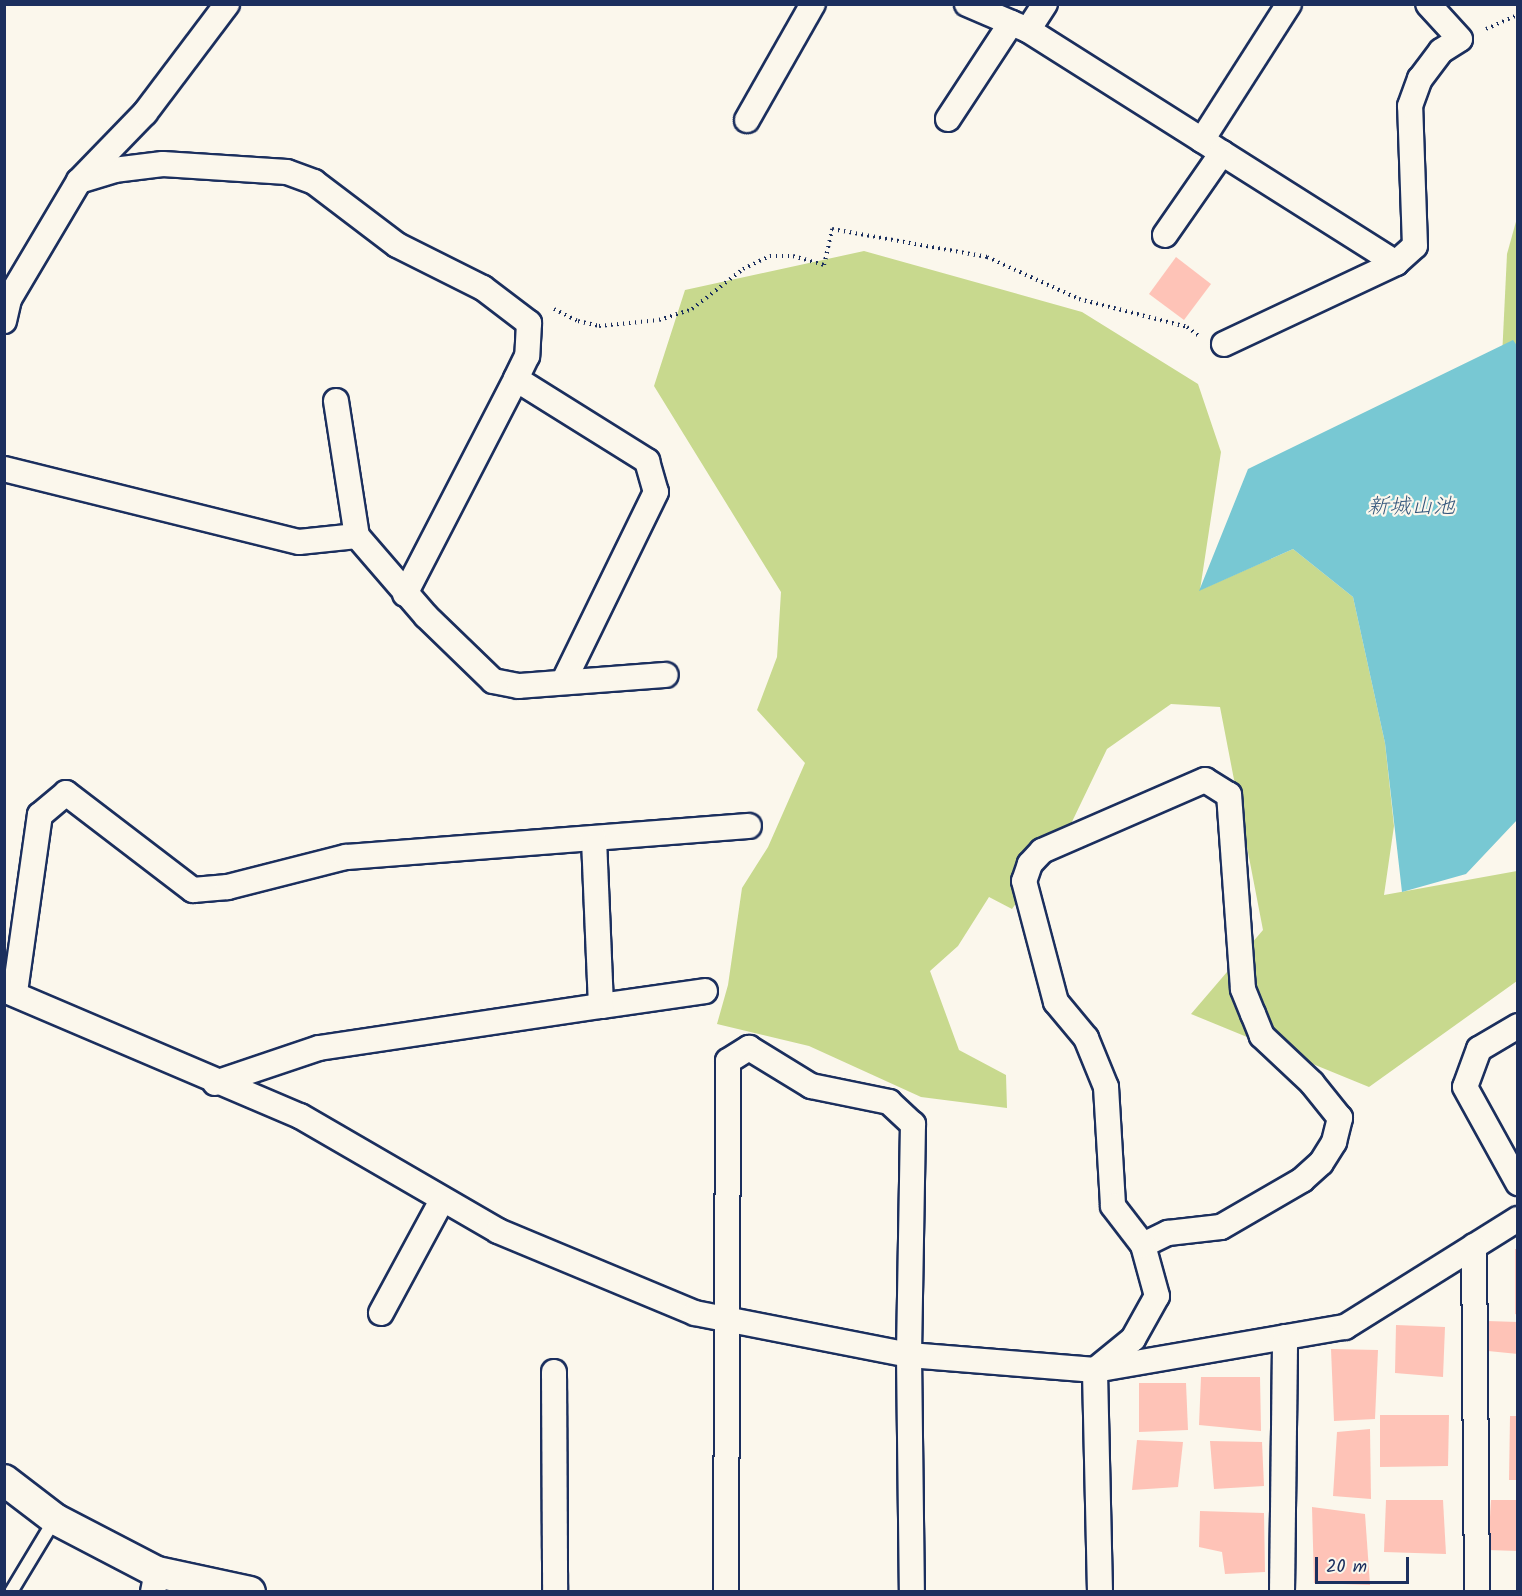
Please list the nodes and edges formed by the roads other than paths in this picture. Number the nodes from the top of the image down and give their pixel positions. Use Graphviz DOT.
graph roads {
  1 [pos="227,4"];
  2 [pos="813,4"];
  3 [pos="967,4"];
  4 [pos="1045,4"];
  5 [pos="1289,4"];
  6 [pos="1428,4"];
  7 [pos="1020,27"];
  8 [pos="948,119"];
  9 [pos="747,120"];
  10 [pos="1212,146"];
  11 [pos="79,182"];
  12 [pos="1165,235"];
  13 [pos="1396,263"];
  14 [pos="4,321"];
  15 [pos="1224,345"];
  16 [pos="516,379"];
  17 [pos="336,401"];
  18 [pos="4,469"];
  19 [pos="357,536"];
  20 [pos="405,594"];
  21 [pos="666,675"];
  22 [pos="564,681"];
  23 [pos="749,826"];
  24 [pos="594,838"];
  25 [pos="10,991"];
  26 [pos="705,991"];
  27 [pos="601,1006"];
  28 [pos="1518,1026"];
  29 [pos="215,1083"];
  30 [pos="1518,1183"];
  31 [pos="442,1200"];
  32 [pos="1518,1219"];
  33 [pos="1143,1245"];
  34 [pos="1474,1246"];
  35 [pos="381,1313"];
  36 [pos="724,1317"];
  37 [pos="1285,1337"];
  38 [pos="909,1354"];
  39 [pos="1095,1370"];
  40 [pos="554,1372"];
  41 [pos="4,1480"];
  42 [pos="55,1520"];
  43 [pos="155,1582"];
  44 [pos="11,1592"];
  45 [pos="250,1592"];
  46 [pos="555,1592"];
  47 [pos="726,1592"];
  48 [pos="912,1592"];
  49 [pos="1100,1592"];
  50 [pos="1282,1592"];
  51 [pos="1477,1592"];
  1 -- 11 [label="street"];
  2 -- 9 [label="street"];
  3 -- 7 [label="street"];
  4 -- 7 [label="street"];
  5 -- 10 [label="street"];
  6 -- 13 [label="street"];
  7 -- 8 [label="street"];
  7 -- 10 [label="street"];
  10 -- 12 [label="street"];
  10 -- 13 [label="street"];
  11 -- 14 [label="street"];
  11 -- 16 [label="street"];
  13 -- 15 [label="street"];
  16 -- 20 [label="street"];
  16 -- 22 [label="street"];
  17 -- 19 [label="street"];
  18 -- 19 [label="street"];
  19 -- 20 [label="street"];
  20 -- 22 [label="street"];
  21 -- 22 [label="street"];
  23 -- 24 [label="street"];
  24 -- 25 [label="street"];
  24 -- 27 [label="street"];
  25 -- 29 [label="street"];
  26 -- 27 [label="street"];
  27 -- 29 [label="street"];
  28 -- 30 [label="street"];
  29 -- 31 [label="street"];
  31 -- 35 [label="street"];
  31 -- 36 [label="street"];
  32 -- 34 [label="street"];
  33 -- 33 [label="street"];
  33 -- 39 [label="street"];
  34 -- 37 [label="street"];
  34 -- 51 [label="street"];
  36 -- 38 [label="street"];
  36 -- 38 [label="street"];
  36 -- 47 [label="street"];
  37 -- 39 [label="street"];
  37 -- 50 [label="street"];
  38 -- 39 [label="street"];
  38 -- 48 [label="street"];
  39 -- 49 [label="street"];
  40 -- 46 [label="street"];
  41 -- 42 [label="street"];
  42 -- 43 [label="street"];
  42 -- 44 [label="lane"];
  43 -- 45 [label="street"];
}
